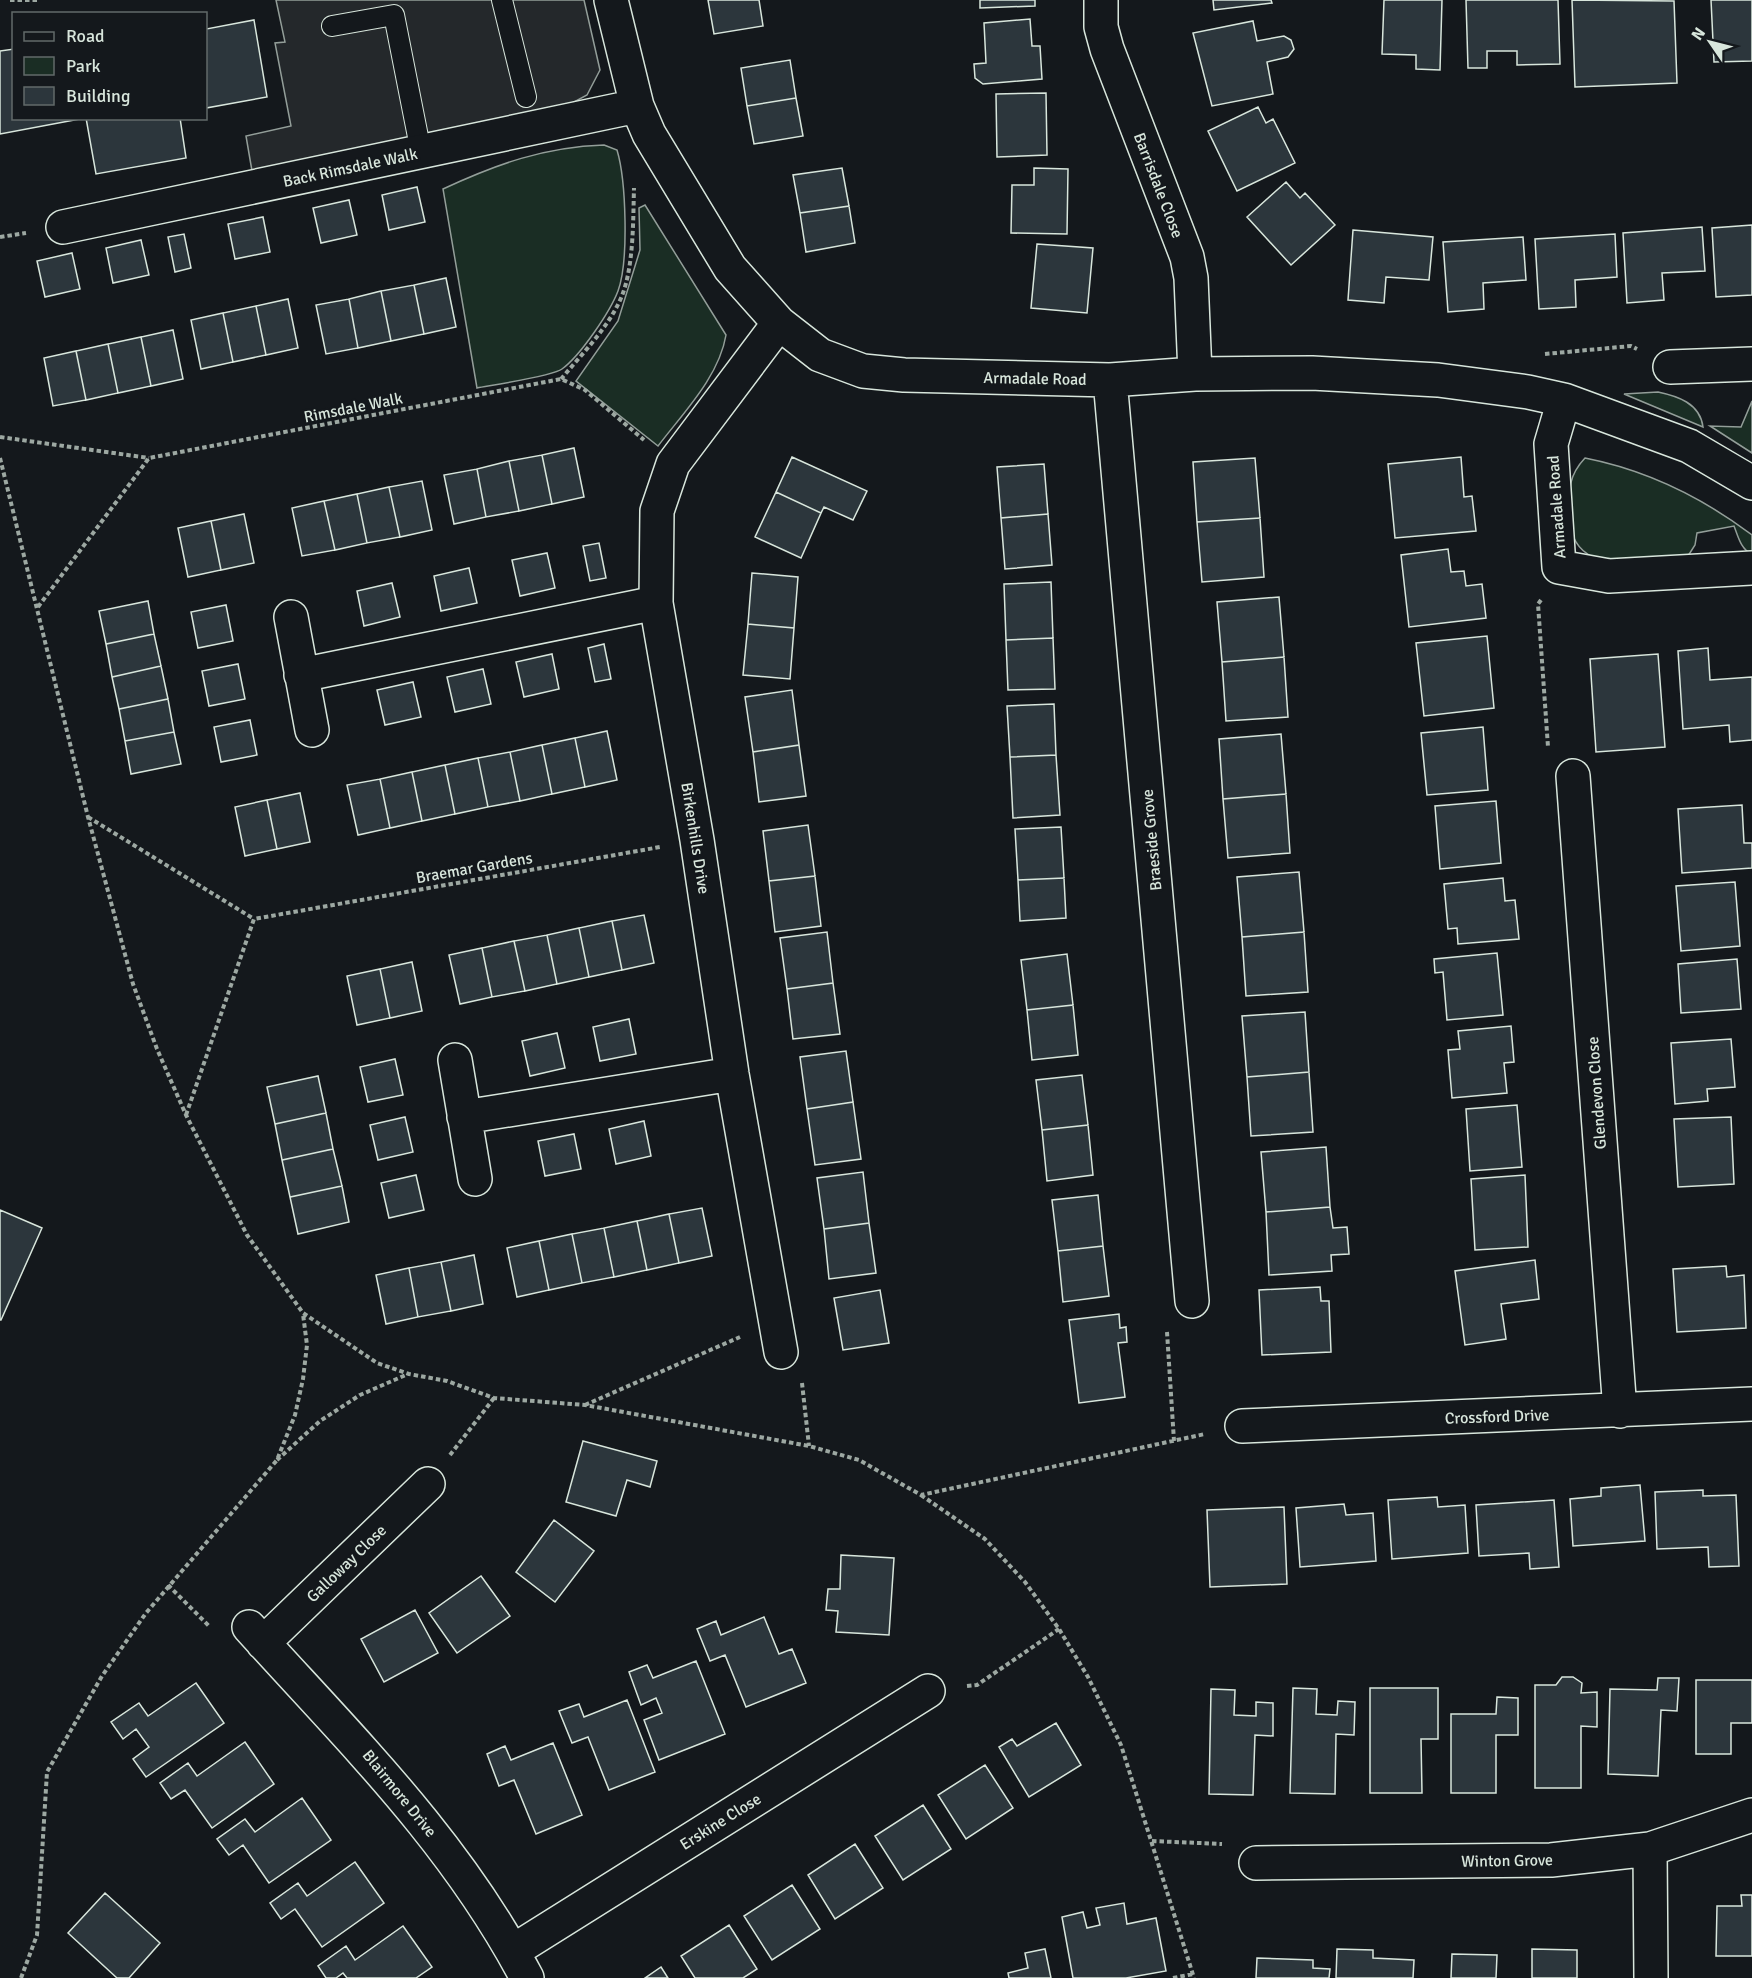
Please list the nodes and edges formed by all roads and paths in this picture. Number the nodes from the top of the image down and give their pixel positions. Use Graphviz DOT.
graph roads {
  1 [pos="10,0"];
  2 [pos="37,0"];
  3 [pos="502,0"];
  4 [pos="610,0"];
  5 [pos="1101,0"];
  6 [pos="332,26"];
  7 [pos="526,97"];
  8 [pos="643,120"];
  9 [pos="421,152"];
  10 [pos="63,227"];
  11 [pos="779,323"];
  12 [pos="1752,364"];
  13 [pos="1670,367"];
  14 [pos="1195,374"];
  15 [pos="561,379"];
  16 [pos="1110,380"];
  17 [pos="1528,392"];
  18 [pos="1564,400"];
  19 [pos="0,437"];
  20 [pos="149,458"];
  21 [pos="673,464"];
  22 [pos="1752,483"];
  23 [pos="1559,567"];
  24 [pos="1752,568"];
  25 [pos="656,603"];
  26 [pos="38,608"];
  27 [pos="291,617"];
  28 [pos="301,675"];
  29 [pos="312,730"];
  30 [pos="1573,776"];
  31 [pos="88,818"];
  32 [pos="697,840"];
  33 [pos="254,919"];
  34 [pos="455,1060"];
  35 [pos="732,1074"];
  36 [pos="186,1115"];
  37 [pos="464,1117"];
  38 [pos="475,1179"];
  39 [pos="1192,1301"];
  40 [pos="303,1313"];
  41 [pos="778,1336"];
  42 [pos="409,1374"];
  43 [pos="494,1398"];
  44 [pos="1752,1404"];
  45 [pos="585,1405"];
  46 [pos="1620,1411"];
  47 [pos="1242,1426"];
  48 [pos="1174,1441"];
  49 [pos="809,1446"];
  50 [pos="277,1460"];
  51 [pos="428,1484"];
  52 [pos="921,1495"];
  53 [pos="168,1585"];
  54 [pos="1059,1629"];
  55 [pos="256,1635"];
  56 [pos="928,1691"];
  57 [pos="1752,1815"];
  58 [pos="1152,1841"];
  59 [pos="1650,1849"];
  60 [pos="1256,1863"];
  61 [pos="520,1965"];
  62 [pos="1194,1976"];
  63 [pos="21,1978"];
  64 [pos="1173,1978"];
  65 [pos="1651,1978"];
  1 -- 2 [label="path"];
  3 -- 7 [label="lane"];
  4 -- 8 [label="street, Armadale Road"];
  5 -- 14 [label="street, Barrisdale Close"];
  6 -- 9 [label="lane"];
  8 -- 9 [label="street, Back Rimsdale Walk"];
  8 -- 11 [label="street, Armadale Road"];
  8 -- 15 [label="path"];
  9 -- 10 [label="street, Back Rimsdale Walk"];
  11 -- 16 [label="street, Armadale Road"];
  11 -- 21 [label="street, Birkenhills Drive"];
  12 -- 13 [label="street"];
  13 -- 17 [label="path"];
  14 -- 16 [label="street, Armadale Road"];
  14 -- 17 [label="street, Armadale Road"];
  15 -- 20 [label="path, Rimsdale Walk"];
  15 -- 21 [label="path"];
  16 -- 39 [label="street, Braeside Grove"];
  17 -- 18 [label="street, Armadale Road"];
  18 -- 22 [label="street, Armadale Road"];
  18 -- 23 [label="street, Armadale Road"];
  19 -- 20 [label="path, Rimsdale Walk"];
  20 -- 26 [label="path"];
  21 -- 25 [label="street, Birkenhills Drive"];
  23 -- 24 [label="street, Armadale Road"];
  23 -- 30 [label="path"];
  25 -- 28 [label="street"];
  25 -- 32 [label="street, Birkenhills Drive"];
  27 -- 28 [label="street"];
  28 -- 29 [label="street"];
  30 -- 46 [label="street, Glendevon Close"];
  31 -- 33 [label="path"];
  32 -- 33 [label="path, Braemar Gardens"];
  32 -- 35 [label="street, Birkenhills Drive"];
  33 -- 36 [label="path"];
  34 -- 37 [label="street"];
  35 -- 37 [label="street"];
  35 -- 41 [label="street, Birkenhills Drive"];
  37 -- 38 [label="street"];
  39 -- 48 [label="path"];
  40 -- 50 [label="path"];
  41 -- 45 [label="path"];
  41 -- 49 [label="path"];
  42 -- 50 [label="path"];
  43 -- 51 [label="path"];
  44 -- 46 [label="street, Crossford Drive"];
  46 -- 47 [label="street, Crossford Drive"];
  50 -- 53 [label="path"];
  51 -- 55 [label="street, Galloway Close"];
  52 -- 54 [label="path"];
  53 -- 55 [label="path"];
  53 -- 63 [label="path"];
  54 -- 56 [label="path"];
  54 -- 58 [label="path"];
  55 -- 61 [label="street, Blairmore Drive"];
  56 -- 61 [label="street, Erskine Close"];
  57 -- 59 [label="street, Winton Grove"];
  58 -- 60 [label="path"];
  58 -- 62 [label="path"];
  59 -- 60 [label="street, Winton Grove"];
  59 -- 65 [label="street"];
  62 -- 64 [label="path"];
}
